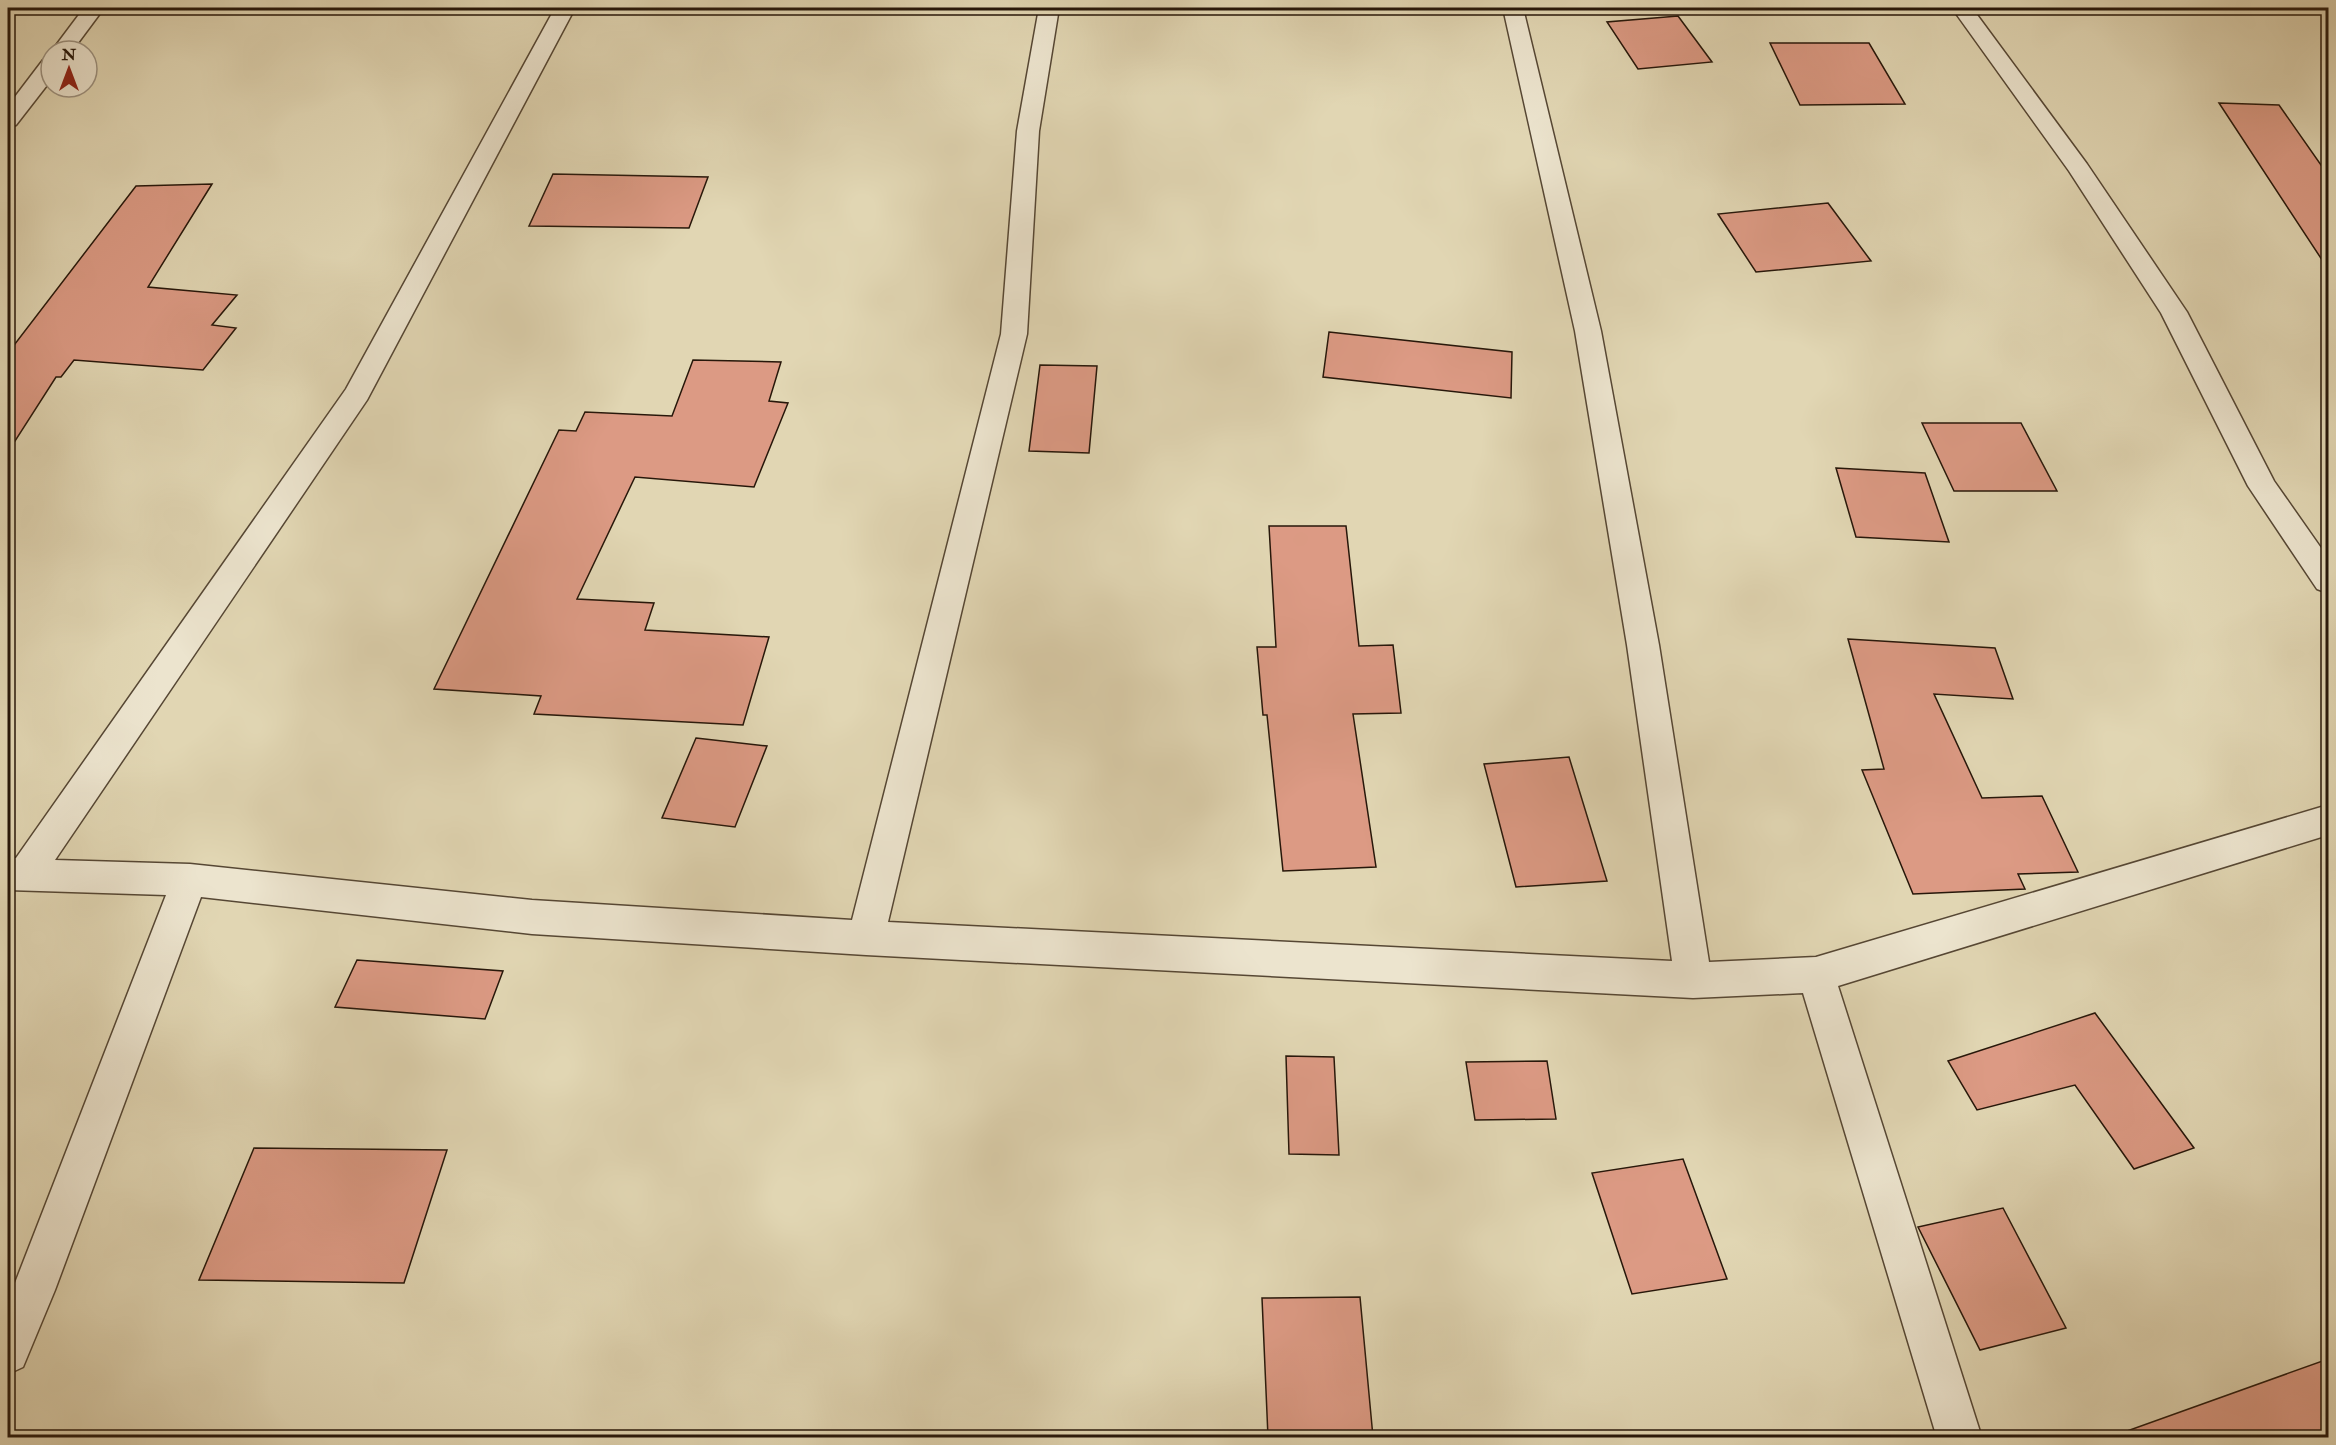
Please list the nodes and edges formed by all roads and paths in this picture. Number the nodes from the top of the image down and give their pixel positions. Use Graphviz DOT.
graph roads {
  1 [pos="94,8"];
  2 [pos="565,8"];
  3 [pos="1049,8"];
  4 [pos="1513,8"];
  5 [pos="1962,8"];
  6 [pos="70,39"];
  7 [pos="39,80"];
  8 [pos="8,120"];
  9 [pos="2328,581"];
  10 [pos="2328,820"];
  11 [pos="16,874"];
  12 [pos="190,880"];
  13 [pos="866,938"];
  14 [pos="1816,975"];
  15 [pos="1693,980"];
  16 [pos="8,1352"];
  17 [pos="1960,1437"];
  1 -- 6 [label="street"];
  2 -- 11 [label="street"];
  3 -- 13 [label="street"];
  4 -- 15 [label="street"];
  5 -- 9 [label="street"];
  7 -- 8 [label="street"];
  10 -- 14 [label="street"];
  11 -- 12 [label="street"];
  12 -- 13 [label="street"];
  12 -- 16 [label="street"];
  13 -- 15 [label="street"];
  14 -- 15 [label="street"];
  14 -- 17 [label="street"];
}
